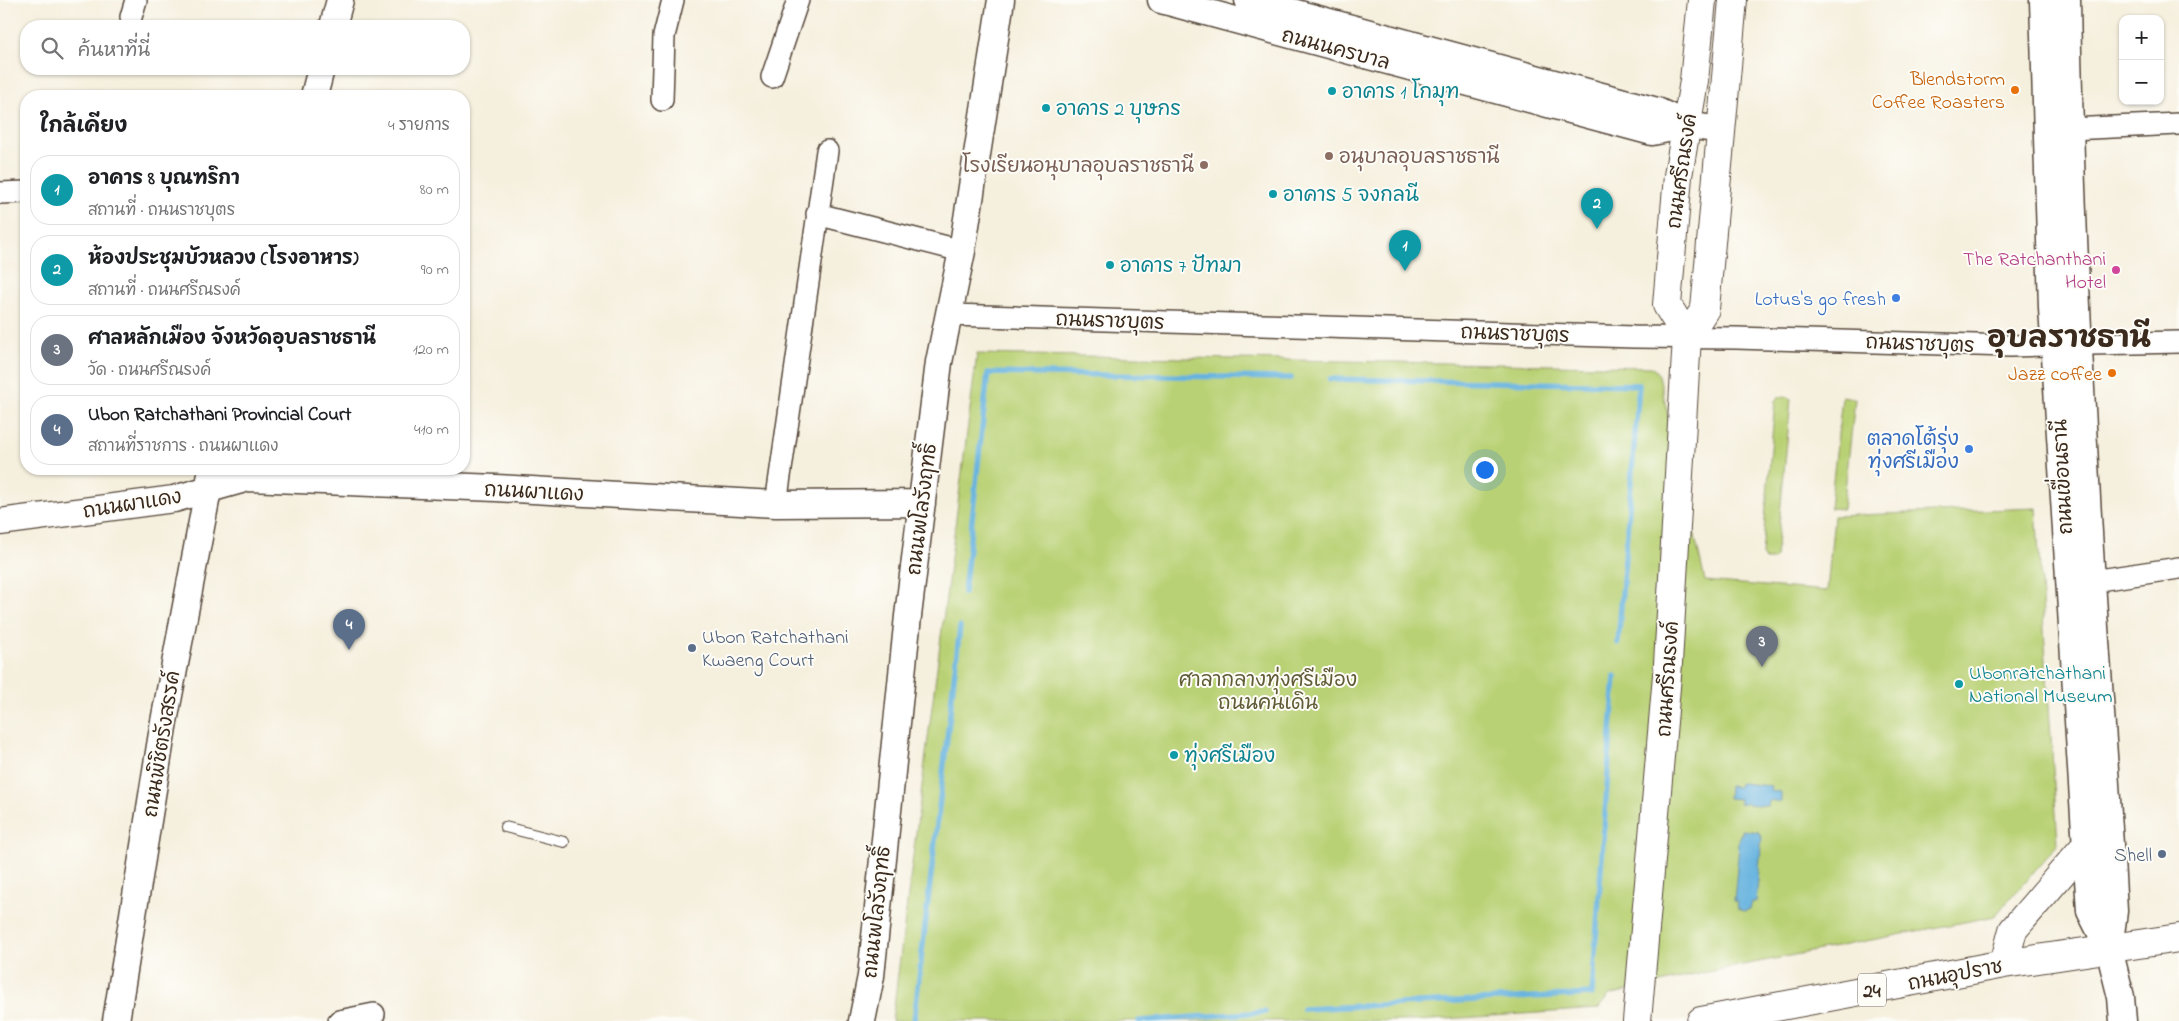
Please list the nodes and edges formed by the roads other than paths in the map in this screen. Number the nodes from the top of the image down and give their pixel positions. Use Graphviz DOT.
graph roads {
  1 [pos="340,0"];
  2 [pos="673,0"];
  3 [pos="798,0"];
  4 [pos="1000,0"];
  5 [pos="1161,0"];
  6 [pos="1248,0"];
  7 [pos="1702,0"];
  8 [pos="1733,0"];
  9 [pos="2043,0"];
  10 [pos="2067,0"];
  11 [pos="334,20"];
  12 [pos="1308,29"];
  13 [pos="319,75"];
  14 [pos="772,77"];
  15 [pos="316,90"];
  16 [pos="662,100"];
  17 [pos="2179,124"];
  18 [pos="1687,125"];
  19 [pos="1721,130"];
  20 [pos="2057,130"];
  21 [pos="827,151"];
  22 [pos="20,192"];
  23 [pos="0,194"];
  24 [pos="817,214"];
  25 [pos="962,251"];
  26 [pos="951,315"];
  27 [pos="1687,337"];
  28 [pos="2179,342"];
  29 [pos="2066,343"];
  30 [pos="403,477"];
  31 [pos="210,479"];
  32 [pos="922,503"];
  33 [pos="776,504"];
  34 [pos="0,522"];
  35 [pos="2179,568"];
  36 [pos="2080,583"];
  37 [pos="505,827"];
  38 [pos="564,842"];
  39 [pos="2085,846"];
  40 [pos="2179,938"];
  41 [pos="2109,949"];
  42 [pos="2004,964"];
  43 [pos="374,1014"];
  44 [pos="116,1021"];
  45 [pos="339,1021"];
  46 [pos="862,1021"];
  47 [pos="1637,1021"];
  48 [pos="1701,1021"];
  49 [pos="2123,1021"];
  1 -- 11 [label="street"];
  2 -- 16 [label="street"];
  3 -- 14 [label="street"];
  4 -- 25 [label="street, ถนนพโลรังฤทธิ์"];
  5 -- 12 [label="street, ถนนนครบาล"];
  6 -- 12 [label="street, ถนนนครบาล"];
  7 -- 18 [label="main road, ถนนศรีณรงค์"];
  8 -- 19 [label="main road, ถนนศรีณรงค์"];
  9 -- 20 [label="street, ถนนเขื่อนธานี"];
  10 -- 20 [label="street, ถนนเขื่อนธานี"];
  12 -- 18 [label="street, ถนนนครบาล"];
  13 -- 15 [label="street"];
  17 -- 20 [label="street"];
  18 -- 19 [label="street, ถนนนครบาล"];
  18 -- 27 [label="main road, ถนนศรีณรงค์"];
  19 -- 27 [label="main road, ถนนศรีณรงค์"];
  20 -- 29 [label="street, ถนนเขื่อนธานี"];
  21 -- 24 [label="street"];
  22 -- 23 [label="street"];
  24 -- 25 [label="street"];
  24 -- 33 [label="street"];
  25 -- 26 [label="street, ถนนพโลรังฤทธิ์"];
  26 -- 27 [label="street, ถนนราชบุตร"];
  26 -- 32 [label="street, ถนนพโลรังฤทธิ์"];
  27 -- 29 [label="street, ถนนราชบุตร"];
  27 -- 47 [label="main road, ถนนศรีณรงค์"];
  28 -- 29 [label="street, ถนนราชบุตร"];
  29 -- 36 [label="street, ถนนเขื่อนธานี"];
  30 -- 31 [label="street, ถนนผาแดง"];
  30 -- 33 [label="street, ถนนผาแดง"];
  31 -- 34 [label="street, ถนนผาแดง"];
  31 -- 44 [label="street, ถนนพิชิตรังสรรค์"];
  32 -- 33 [label="street, ถนนผาแดง"];
  32 -- 46 [label="street, ถนนพโลรังฤทธิ์"];
  35 -- 36 [label="street"];
  36 -- 39 [label="street, ถนนเขื่อนธานี"];
  36 -- 41 [label="street, ถนนเขื่อนธานี"];
  37 -- 38 [label="lane"];
  39 -- 41 [label="street, ถนนเขื่อนธานี"];
  39 -- 42 [label="main road"];
  40 -- 41 [label="main road, ถนนอุปราช / 24"];
  41 -- 42 [label="main road, ถนนอุปราช / 24"];
  41 -- 49 [label="street, ถนนเขื่อนธานี"];
  42 -- 48 [label="main road, ถนนอุปราช / 24"];
  43 -- 45 [label="street"];
}
